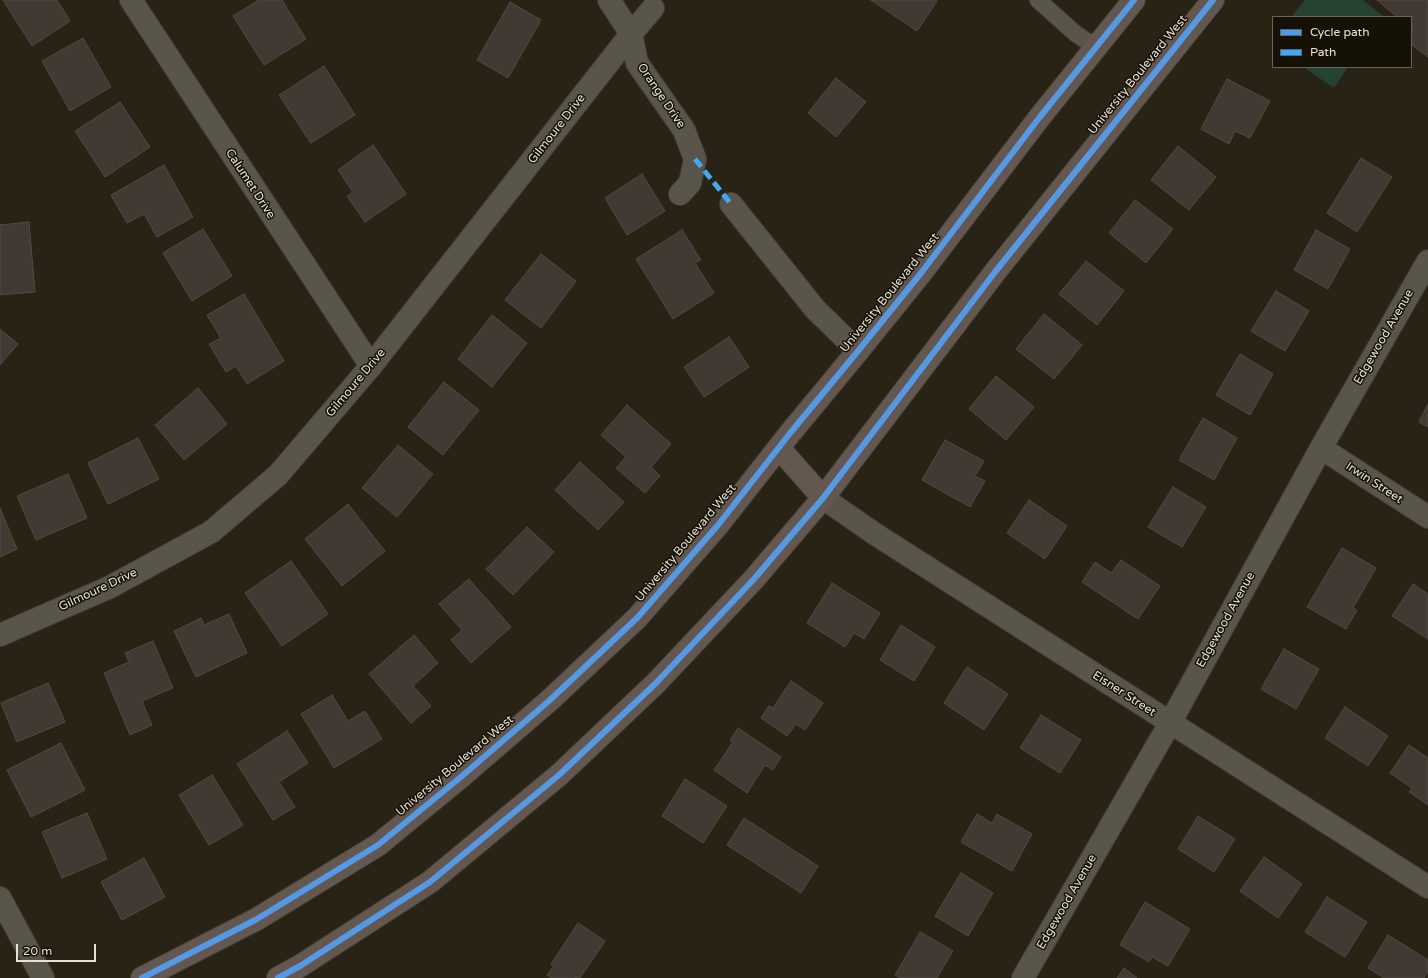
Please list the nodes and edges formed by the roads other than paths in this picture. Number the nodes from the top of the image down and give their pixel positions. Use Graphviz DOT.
graph roads {
  1 [pos="131,0"];
  2 [pos="610,0"];
  3 [pos="1038,0"];
  4 [pos="1134,0"];
  5 [pos="1213,0"];
  6 [pos="654,8"];
  7 [pos="631,34"];
  8 [pos="1096,48"];
  9 [pos="680,194"];
  10 [pos="731,204"];
  11 [pos="1428,261"];
  12 [pos="858,351"];
  13 [pos="370,366"];
  14 [pos="779,448"];
  15 [pos="1321,448"];
  16 [pos="823,498"];
  17 [pos="1428,517"];
  18 [pos="0,635"];
  19 [pos="1170,723"];
  20 [pos="1428,888"];
  21 [pos="0,898"];
  22 [pos="43,978"];
  23 [pos="142,978"];
  24 [pos="278,978"];
  25 [pos="1023,978"];
  1 -- 13 [label="street, Calumet Drive"];
  2 -- 7 [label="street, Orange Drive"];
  3 -- 8 [label="lane"];
  4 -- 8 [label="main road, University Boulevard West"];
  5 -- 16 [label="main road, University Boulevard West"];
  6 -- 7 [label="street, Gilmoure Drive"];
  7 -- 9 [label="street, Orange Drive"];
  7 -- 13 [label="street, Gilmoure Drive"];
  8 -- 12 [label="main road, University Boulevard West"];
  10 -- 12 [label="street"];
  11 -- 15 [label="street, Edgewood Avenue"];
  12 -- 14 [label="main road, University Boulevard West"];
  13 -- 18 [label="street, Gilmoure Drive"];
  14 -- 16 [label="main road"];
  14 -- 23 [label="main road, University Boulevard West"];
  15 -- 17 [label="street, Irwin Street"];
  15 -- 19 [label="street, Edgewood Avenue"];
  16 -- 19 [label="street, Eisner Street"];
  16 -- 24 [label="main road, University Boulevard West"];
  19 -- 20 [label="street, Eisner Street"];
  19 -- 25 [label="street, Edgewood Avenue"];
  21 -- 22 [label="street"];
}
